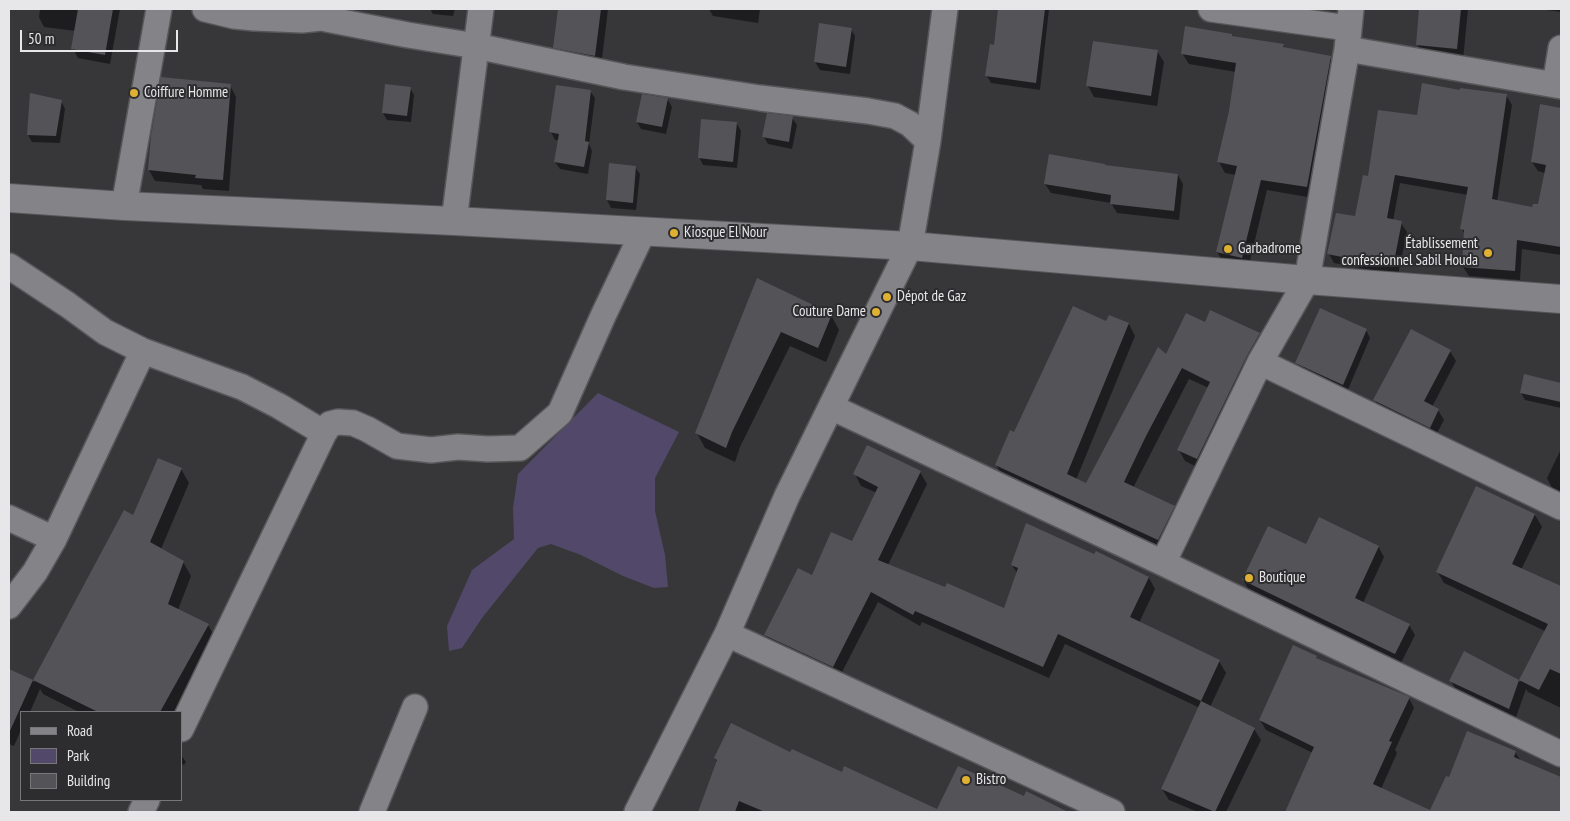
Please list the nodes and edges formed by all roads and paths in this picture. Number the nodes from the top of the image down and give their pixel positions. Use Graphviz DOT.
graph roads {
  1 [pos="159,9"];
  2 [pos="205,9"];
  3 [pos="481,9"];
  4 [pos="945,9"];
  5 [pos="1211,9"];
  6 [pos="1349,29"];
  7 [pos="476,46"];
  8 [pos="1561,48"];
  9 [pos="1558,86"];
  10 [pos="928,141"];
  11 [pos="9,198"];
  12 [pos="124,206"];
  13 [pos="454,221"];
  14 [pos="643,232"];
  15 [pos="910,246"];
  16 [pos="9,266"];
  17 [pos="1307,280"];
  18 [pos="1561,299"];
  19 [pos="144,351"];
  20 [pos="1260,362"];
  21 [pos="831,407"];
  22 [pos="324,433"];
  23 [pos="1561,507"];
  24 [pos="9,518"];
  25 [pos="54,539"];
  26 [pos="1163,563"];
  27 [pos="9,606"];
  28 [pos="727,634"];
  29 [pos="415,707"];
  30 [pos="182,727"];
  31 [pos="1561,754"];
  32 [pos="372,812"];
  33 [pos="637,812"];
  34 [pos="1112,812"];
  1 -- 12 [label="street"];
  2 -- 7 [label="street"];
  3 -- 7 [label="street"];
  4 -- 10 [label="street"];
  5 -- 6 [label="street"];
  6 -- 9 [label="street"];
  6 -- 17 [label="street"];
  7 -- 10 [label="street"];
  7 -- 13 [label="street"];
  8 -- 9 [label="street"];
  10 -- 15 [label="street"];
  11 -- 12 [label="street"];
  12 -- 13 [label="street"];
  13 -- 14 [label="street"];
  14 -- 15 [label="street"];
  14 -- 22 [label="street"];
  15 -- 17 [label="street"];
  15 -- 21 [label="street"];
  16 -- 19 [label="street"];
  17 -- 18 [label="street"];
  17 -- 20 [label="street"];
  19 -- 22 [label="street"];
  19 -- 25 [label="street"];
  20 -- 23 [label="street"];
  20 -- 26 [label="street"];
  21 -- 26 [label="street"];
  21 -- 28 [label="street"];
  22 -- 30 [label="street"];
  24 -- 25 [label="street"];
  25 -- 27 [label="street"];
  26 -- 31 [label="street"];
  28 -- 33 [label="street"];
  28 -- 34 [label="street"];
  29 -- 32 [label="street"];
}
